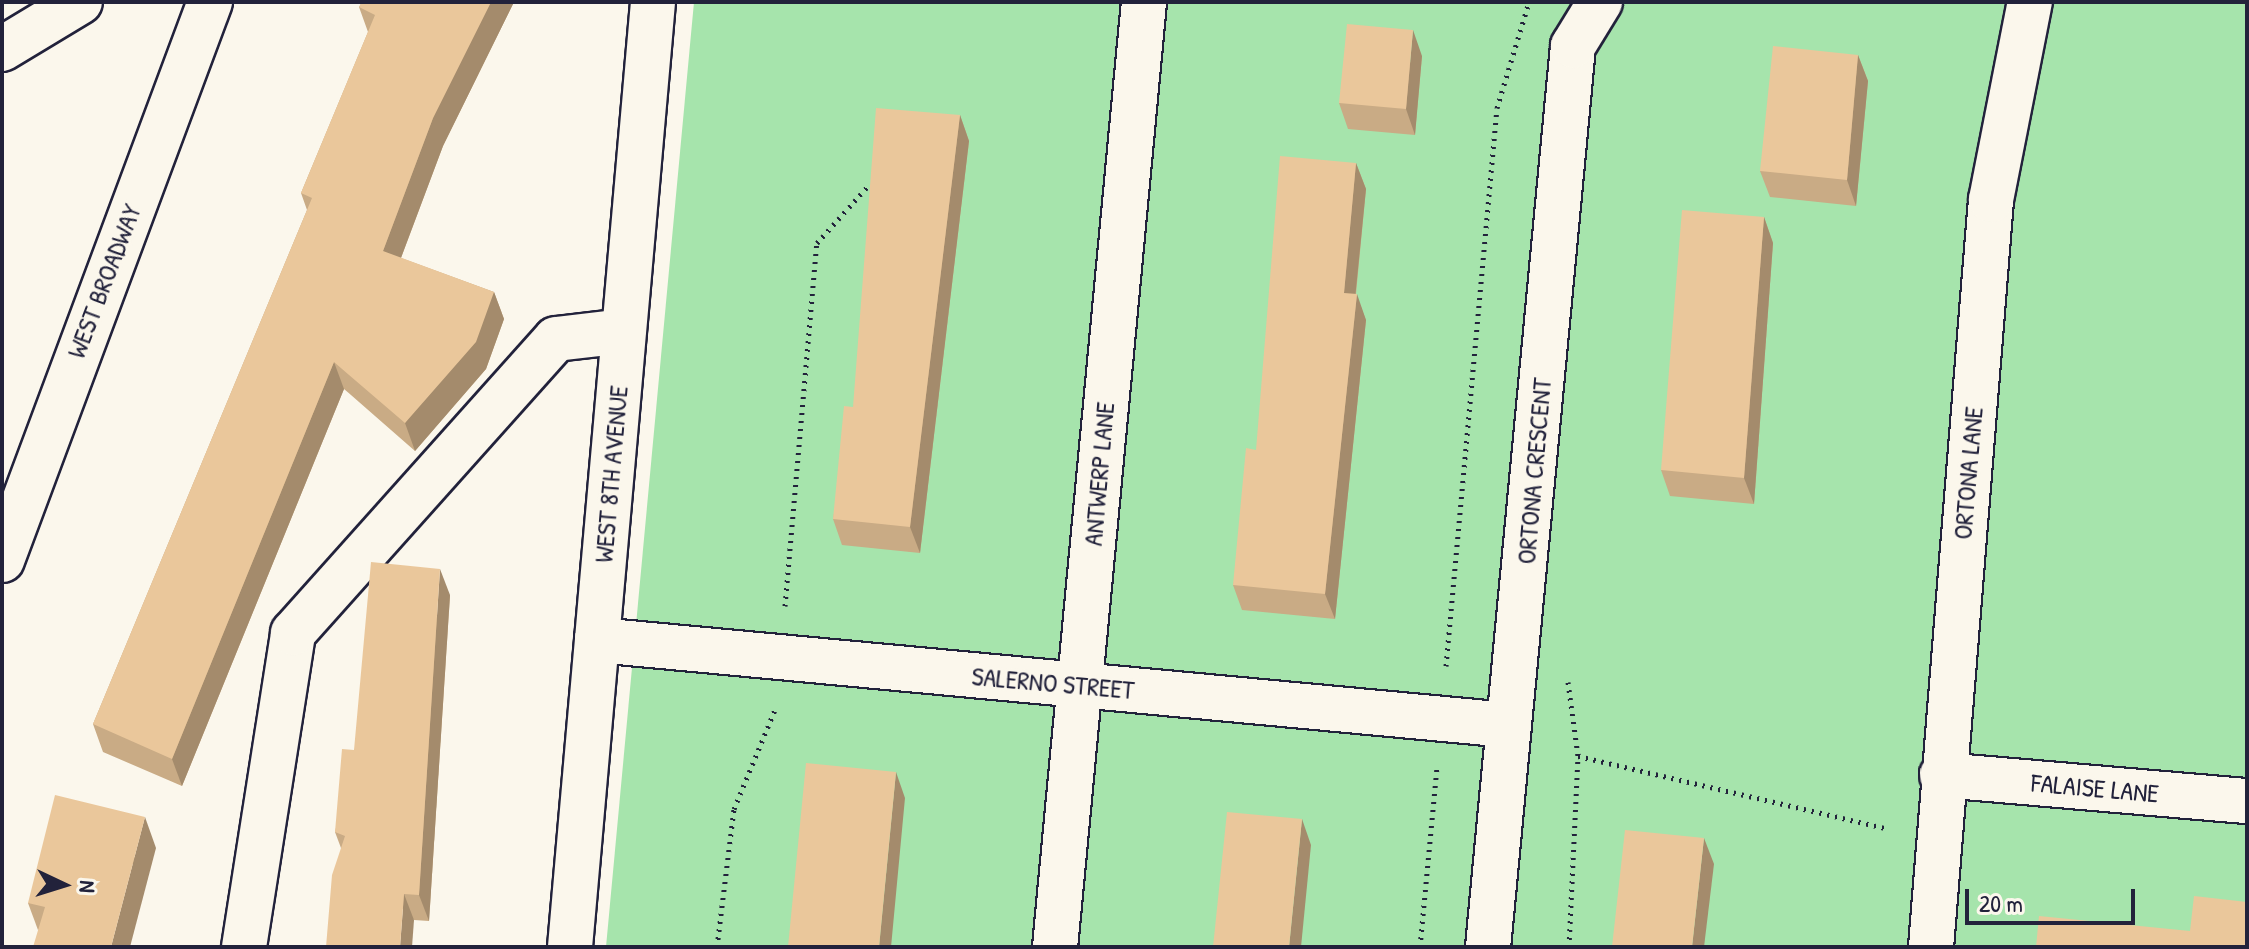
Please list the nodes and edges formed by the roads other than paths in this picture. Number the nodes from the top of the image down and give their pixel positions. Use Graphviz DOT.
graph roads {
  1 [pos="80,2"];
  2 [pos="210,2"];
  3 [pos="653,2"];
  4 [pos="1144,2"];
  5 [pos="1600,2"];
  6 [pos="2030,2"];
  7 [pos="2,49"];
  8 [pos="624,331"];
  9 [pos="2,560"];
  10 [pos="597,640"];
  11 [pos="1079,685"];
  12 [pos="1508,725"];
  13 [pos="1942,775"];
  14 [pos="2247,801"];
  15 [pos="244,947"];
  16 [pos="570,947"];
  17 [pos="1055,947"];
  18 [pos="1488,947"];
  19 [pos="1931,947"];
  1 -- 7 [label="street"];
  2 -- 9 [label="street, WEST BROADWAY"];
  3 -- 8 [label="street, WEST 8TH AVENUE"];
  4 -- 11 [label="street, ANTWERP LANE"];
  5 -- 12 [label="street, ORTONA CRESCENT"];
  6 -- 13 [label="street, ORTONA LANE"];
  8 -- 10 [label="street, WEST 8TH AVENUE"];
  8 -- 15 [label="street"];
  10 -- 11 [label="street, SALERNO STREET"];
  10 -- 16 [label="street, WEST 8TH AVENUE"];
  11 -- 12 [label="street, SALERNO STREET"];
  11 -- 17 [label="street, ANTWERP LANE"];
  12 -- 18 [label="street, ORTONA CRESCENT"];
  13 -- 14 [label="street, FALAISE LANE"];
  13 -- 19 [label="street, ORTONA LANE"];
}
